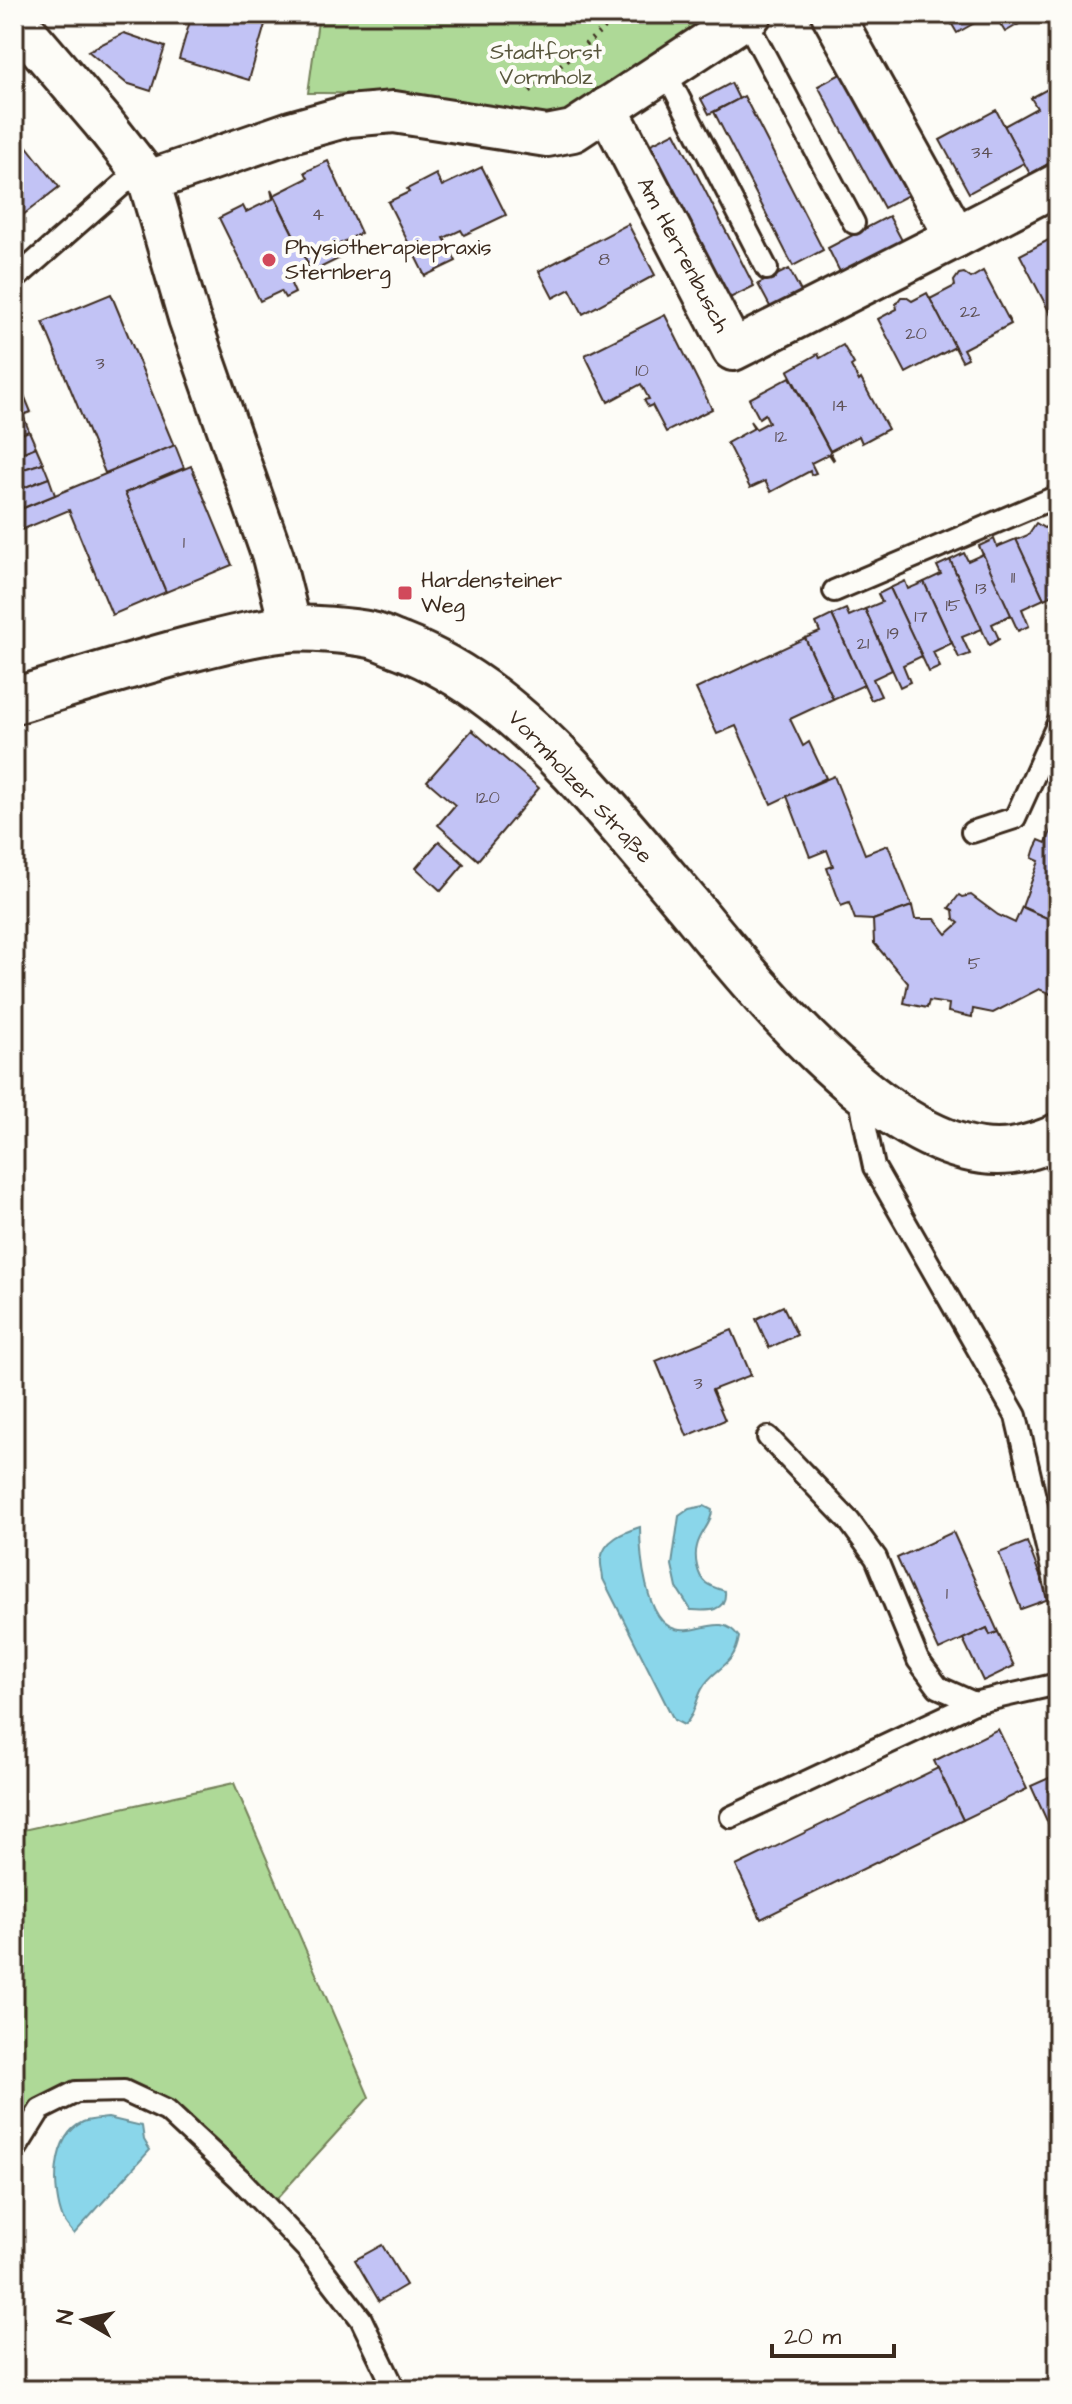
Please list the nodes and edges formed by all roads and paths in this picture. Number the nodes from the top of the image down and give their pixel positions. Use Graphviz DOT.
graph roads {
  1 [pos="613,14"];
  2 [pos="832,14"];
  3 [pos="748,16"];
  4 [pos="14,18"];
  5 [pos="665,71"];
  6 [pos="607,108"];
  7 [pos="486,128"];
  8 [pos="144,175"];
  9 [pos="1058,184"];
  10 [pos="854,223"];
  11 [pos="956,237"];
  12 [pos="767,269"];
  13 [pos="14,280"];
  14 [pos="1058,496"];
  15 [pos="834,591"];
  16 [pos="291,628"];
  17 [pos="14,701"];
  18 [pos="1058,723"];
  19 [pos="972,832"];
  20 [pos="857,1087"];
  21 [pos="1057,1142"];
  22 [pos="768,1437"];
  23 [pos="1058,1595"];
  24 [pos="1058,1684"];
  25 [pos="974,1703"];
  26 [pos="731,1817"];
  27 [pos="14,2152"];
  28 [pos="395,2390"];
  1 -- 7 [label="path"];
  2 -- 11 [label="street"];
  3 -- 5 [label="street"];
  3 -- 10 [label="lane"];
  4 -- 8 [label="street"];
  5 -- 6 [label="street"];
  5 -- 12 [label="lane"];
  6 -- 7 [label="street"];
  6 -- 11 [label="street, Am Herrenbusch"];
  7 -- 8 [label="street"];
  8 -- 13 [label="lane"];
  8 -- 16 [label="street"];
  9 -- 11 [label="street, Am Herrenbusch"];
  14 -- 15 [label="lane"];
  16 -- 17 [label="main road, Vormholzer Straße"];
  16 -- 20 [label="main road, Vormholzer Straße"];
  18 -- 19 [label="lane"];
  20 -- 21 [label="main road, Vormholzer Straße"];
  20 -- 23 [label="lane"];
  22 -- 25 [label="lane"];
  24 -- 25 [label="lane"];
  25 -- 26 [label="lane"];
  27 -- 28 [label="lane"];
}
